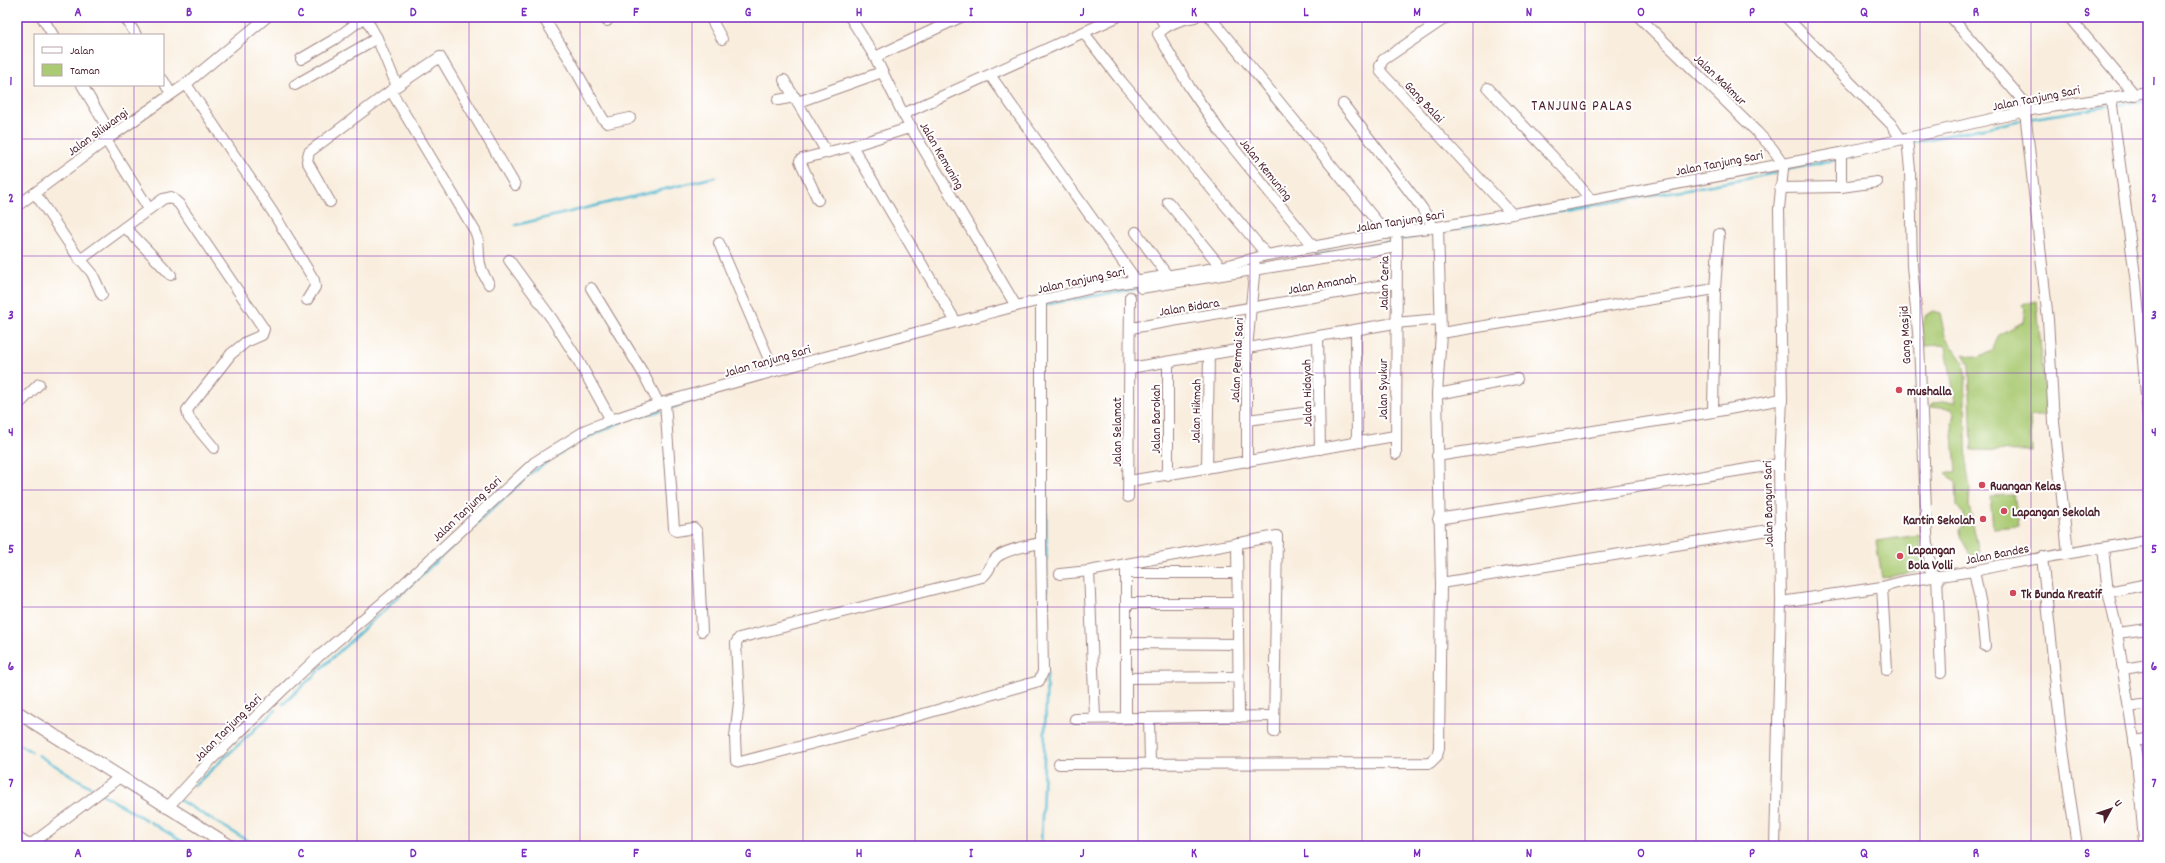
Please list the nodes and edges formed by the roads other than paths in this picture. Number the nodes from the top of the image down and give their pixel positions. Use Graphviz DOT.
graph roads {
  1 [pos="42,17"];
  2 [pos="125,17"];
  3 [pos="267,17"];
  4 [pos="365,17"];
  5 [pos="543,17"];
  6 [pos="710,17"];
  7 [pos="850,17"];
  8 [pos="961,17"];
  9 [pos="1118,17"];
  10 [pos="1195,17"];
  11 [pos="1210,17"];
  12 [pos="1447,17"];
  13 [pos="1639,17"];
  14 [pos="1951,17"];
  15 [pos="2069,17"];
  16 [pos="1788,19"];
  17 [pos="1163,21"];
  18 [pos="1084,33"];
  19 [pos="52,34"];
  20 [pos="135,34"];
  21 [pos="377,38"];
  22 [pos="722,39"];
  23 [pos="875,57"];
  24 [pos="301,59"];
  25 [pos="882,72"];
  26 [pos="990,75"];
  27 [pos="784,80"];
  28 [pos="164,82"];
  29 [pos="186,84"];
  30 [pos="295,85"];
  31 [pos="83,86"];
  32 [pos="1488,88"];
  33 [pos="394,89"];
  34 [pos="2148,92"];
  35 [pos="171,94"];
  36 [pos="2135,95"];
  37 [pos="796,99"];
  38 [pos="778,100"];
  39 [pos="2111,100"];
  40 [pos="1344,104"];
  41 [pos="904,114"];
  42 [pos="2027,114"];
  43 [pos="630,118"];
  44 [pos="912,127"];
  45 [pos="109,138"];
  46 [pos="1904,139"];
  47 [pos="852,146"];
  48 [pos="826,151"];
  49 [pos="1841,156"];
  50 [pos="1782,168"];
  51 [pos="1876,182"];
  52 [pos="515,185"];
  53 [pos="1841,187"];
  54 [pos="1780,188"];
  55 [pos="35,193"];
  56 [pos="818,200"];
  57 [pos="1591,200"];
  58 [pos="330,202"];
  59 [pos="1168,202"];
  60 [pos="17,206"];
  61 [pos="149,209"];
  62 [pos="1512,214"];
  63 [pos="125,227"];
  64 [pos="1436,227"];
  65 [pos="1136,232"];
  66 [pos="1719,234"];
  67 [pos="1394,239"];
  68 [pos="719,243"];
  69 [pos="1314,247"];
  70 [pos="1268,255"];
  71 [pos="80,260"];
  72 [pos="509,260"];
  73 [pos="1255,264"];
  74 [pos="1221,267"];
  75 [pos="171,275"];
  76 [pos="1164,279"];
  77 [pos="1396,283"];
  78 [pos="488,284"];
  79 [pos="1139,284"];
  80 [pos="591,288"];
  81 [pos="1715,289"];
  82 [pos="102,294"];
  83 [pos="1130,297"];
  84 [pos="307,300"];
  85 [pos="1041,304"];
  86 [pos="1016,306"];
  87 [pos="1252,309"];
  88 [pos="1440,319"];
  89 [pos="956,322"];
  90 [pos="1395,324"];
  91 [pos="1131,328"];
  92 [pos="1356,330"];
  93 [pos="1441,333"];
  94 [pos="1318,336"];
  95 [pos="1248,348"];
  96 [pos="1209,355"];
  97 [pos="1168,362"];
  98 [pos="1130,368"];
  99 [pos="774,371"];
  100 [pos="1517,378"];
  101 [pos="39,384"];
  102 [pos="1437,394"];
  103 [pos="1782,399"];
  104 [pos="662,403"];
  105 [pos="17,406"];
  106 [pos="1318,412"];
  107 [pos="1713,412"];
  108 [pos="2148,416"];
  109 [pos="611,420"];
  110 [pos="1247,420"];
  111 [pos="1395,436"];
  112 [pos="1357,442"];
  113 [pos="214,448"];
  114 [pos="1320,449"];
  115 [pos="1396,454"];
  116 [pos="1437,456"];
  117 [pos="1247,462"];
  118 [pos="1779,464"];
  119 [pos="1207,468"];
  120 [pos="1168,476"];
  121 [pos="1129,481"];
  122 [pos="1128,497"];
  123 [pos="1438,519"];
  124 [pos="1781,528"];
  125 [pos="2148,540"];
  126 [pos="1041,543"];
  127 [pos="1237,543"];
  128 [pos="2103,548"];
  129 [pos="2068,553"];
  130 [pos="2042,558"];
  131 [pos="1126,568"];
  132 [pos="1089,571"];
  133 [pos="1974,571"];
  134 [pos="1237,572"];
  135 [pos="1060,574"];
  136 [pos="1934,576"];
  137 [pos="1441,583"];
  138 [pos="2148,584"];
  139 [pos="1882,588"];
  140 [pos="2108,592"];
  141 [pos="1780,602"];
  142 [pos="1238,603"];
  143 [pos="1126,604"];
  144 [pos="2148,629"];
  145 [pos="702,631"];
  146 [pos="2117,633"];
  147 [pos="1126,643"];
  148 [pos="1238,644"];
  149 [pos="1985,646"];
  150 [pos="2148,665"];
  151 [pos="2123,669"];
  152 [pos="1887,670"];
  153 [pos="1941,673"];
  154 [pos="1238,677"];
  155 [pos="1126,678"];
  156 [pos="2148,704"];
  157 [pos="2129,706"];
  158 [pos="17,712"];
  159 [pos="1274,716"];
  160 [pos="1239,717"];
  161 [pos="1095,718"];
  162 [pos="1126,718"];
  163 [pos="1149,718"];
  164 [pos="1075,719"];
  165 [pos="1274,732"];
  166 [pos="2148,739"];
  167 [pos="2134,741"];
  168 [pos="1059,764"];
  169 [pos="1150,764"];
  170 [pos="120,777"];
  171 [pos="2143,777"];
  172 [pos="167,808"];
  173 [pos="2145,814"];
  174 [pos="17,837"];
  175 [pos="2148,844"];
  176 [pos="230,846"];
  177 [pos="1775,846"];
  178 [pos="2077,846"];
  1 -- 19 [label="street"];
  2 -- 20 [label="street"];
  3 -- 29 [label="street, Jalan Siliwangi"];
  4 -- 21 [label="street"];
  4 -- 24 [label="street"];
  5 -- 43 [label="street"];
  6 -- 22 [label="street"];
  7 -- 23 [label="street, Jalan Kemuning"];
  8 -- 23 [label="street"];
  9 -- 18 [label="street"];
  10 -- 17 [label="street"];
  11 -- 67 [label="street"];
  12 -- 62 [label="street, Gang Balai"];
  13 -- 50 [label="street, Jalan Makmur"];
  14 -- 42 [label="street"];
  15 -- 36 [label="street"];
  16 -- 46 [label="street"];
  17 -- 69 [label="street, Jalan Kemuning"];
  18 -- 26 [label="street"];
  18 -- 70 [label="street"];
  21 -- 30 [label="street"];
  21 -- 33 [label="street"];
  23 -- 25 [label="street, Jalan Kemuning"];
  25 -- 37 [label="street"];
  25 -- 41 [label="street, Jalan Kemuning"];
  26 -- 41 [label="street"];
  26 -- 79 [label="street"];
  27 -- 37 [label="street"];
  28 -- 35 [label="street"];
  29 -- 35 [label="street, Jalan Siliwangi"];
  29 -- 84 [label="street"];
  31 -- 45 [label="street"];
  32 -- 57 [label="street"];
  33 -- 52 [label="street"];
  33 -- 58 [label="street"];
  33 -- 78 [label="street"];
  34 -- 36 [label="street, Jalan Tanjung Sari"];
  35 -- 45 [label="street, Jalan Siliwangi"];
  36 -- 39 [label="street, Jalan Tanjung Sari"];
  37 -- 38 [label="street"];
  37 -- 48 [label="street"];
  39 -- 42 [label="street, Jalan Tanjung Sari"];
  39 -- 108 [label="street"];
  40 -- 64 [label="street"];
  41 -- 44 [label="street, Jalan Kemuning"];
  42 -- 46 [label="street, Jalan Tanjung Sari"];
  42 -- 129 [label="street"];
  44 -- 47 [label="street"];
  44 -- 86 [label="street, Jalan Kemuning"];
  45 -- 55 [label="street, Jalan Siliwangi"];
  45 -- 61 [label="street"];
  46 -- 49 [label="street, Jalan Tanjung Sari"];
  46 -- 136 [label="street, Gang Masjid"];
  47 -- 48 [label="street"];
  47 -- 89 [label="street"];
  48 -- 56 [label="street"];
  49 -- 50 [label="street, Jalan Tanjung Sari"];
  49 -- 53 [label="street"];
  50 -- 54 [label="street, Jalan Bangun Sari"];
  50 -- 57 [label="street, Jalan Tanjung Sari"];
  51 -- 53 [label="street"];
  53 -- 54 [label="street"];
  54 -- 103 [label="street, Jalan Bangun Sari"];
  55 -- 60 [label="street, Jalan Siliwangi"];
  55 -- 71 [label="street"];
  57 -- 62 [label="street, Jalan Tanjung Sari"];
  59 -- 74 [label="street"];
  61 -- 63 [label="street"];
  61 -- 113 [label="street"];
  62 -- 64 [label="street, Jalan Tanjung Sari"];
  63 -- 71 [label="street"];
  63 -- 75 [label="street"];
  64 -- 67 [label="street, Jalan Tanjung Sari"];
  64 -- 88 [label="street"];
  65 -- 76 [label="street"];
  66 -- 81 [label="street"];
  67 -- 69 [label="street, Jalan Tanjung Sari"];
  67 -- 73 [label="street"];
  67 -- 77 [label="street, Jalan Ceria"];
  68 -- 99 [label="street"];
  69 -- 70 [label="street, Jalan Tanjung Sari"];
  70 -- 73 [label="street, Jalan Tanjung Sari"];
  71 -- 82 [label="street"];
  72 -- 109 [label="street"];
  73 -- 74 [label="street, Jalan Tanjung Sari"];
  73 -- 76 [label="street"];
  73 -- 87 [label="street, Jalan Permai Sari"];
  74 -- 76 [label="street, Jalan Tanjung Sari"];
  76 -- 79 [label="street, Jalan Tanjung Sari"];
  77 -- 87 [label="street, Jalan Amanah"];
  77 -- 90 [label="street, Jalan Ceria"];
  79 -- 85 [label="street, Jalan Tanjung Sari"];
  80 -- 104 [label="street"];
  81 -- 93 [label="street"];
  81 -- 107 [label="street"];
  83 -- 91 [label="street, Jalan Selamat"];
  85 -- 86 [label="street, Jalan Tanjung Sari"];
  85 -- 126 [label="street"];
  86 -- 89 [label="street, Jalan Tanjung Sari"];
  87 -- 91 [label="street, Jalan Bidara"];
  87 -- 95 [label="street, Jalan Permai Sari"];
  88 -- 90 [label="street"];
  88 -- 93 [label="street"];
  89 -- 99 [label="street, Jalan Tanjung Sari"];
  90 -- 92 [label="street"];
  90 -- 111 [label="street, Jalan Syukur"];
  91 -- 98 [label="street, Jalan Selamat"];
  92 -- 94 [label="street"];
  92 -- 112 [label="street"];
  93 -- 102 [label="street"];
  94 -- 95 [label="street"];
  94 -- 106 [label="street, Jalan Hidayah"];
  95 -- 96 [label="street"];
  95 -- 110 [label="street, Jalan Permai Sari"];
  96 -- 97 [label="street"];
  96 -- 119 [label="street, Jalan Hikmah"];
  97 -- 98 [label="street"];
  97 -- 120 [label="street, Jalan Barokah"];
  98 -- 121 [label="street, Jalan Selamat"];
  99 -- 104 [label="street, Jalan Tanjung Sari"];
  100 -- 102 [label="street"];
  101 -- 105 [label="street"];
  102 -- 116 [label="street"];
  103 -- 107 [label="street"];
  103 -- 118 [label="street, Jalan Bangun Sari"];
  104 -- 109 [label="street, Jalan Tanjung Sari"];
  104 -- 145 [label="street"];
  106 -- 110 [label="street"];
  106 -- 114 [label="street, Jalan Hidayah"];
  107 -- 116 [label="street"];
  109 -- 172 [label="street, Jalan Tanjung Sari"];
  110 -- 117 [label="street, Jalan Permai Sari"];
  111 -- 112 [label="street"];
  111 -- 115 [label="street, Jalan Syukur"];
  112 -- 114 [label="street"];
  114 -- 117 [label="street"];
  116 -- 123 [label="street"];
  117 -- 119 [label="street"];
  118 -- 123 [label="street"];
  118 -- 124 [label="street, Jalan Bangun Sari"];
  119 -- 120 [label="street"];
  120 -- 121 [label="street"];
  121 -- 122 [label="street, Jalan Selamat"];
  123 -- 137 [label="street"];
  124 -- 137 [label="street"];
  124 -- 141 [label="street, Jalan Bangun Sari"];
  125 -- 128 [label="street, Jalan Bandes"];
  126 -- 126 [label="street"];
  127 -- 131 [label="street"];
  127 -- 134 [label="street"];
  127 -- 159 [label="street"];
  128 -- 129 [label="street, Jalan Bandes"];
  128 -- 140 [label="street"];
  129 -- 130 [label="street, Jalan Bandes"];
  130 -- 133 [label="street, Jalan Bandes"];
  130 -- 178 [label="street"];
  131 -- 132 [label="street"];
  131 -- 134 [label="street"];
  131 -- 143 [label="street"];
  132 -- 135 [label="street"];
  132 -- 161 [label="street"];
  133 -- 136 [label="street, Jalan Bandes"];
  133 -- 149 [label="street"];
  134 -- 142 [label="street"];
  136 -- 139 [label="street, Jalan Bandes"];
  136 -- 153 [label="street, Gang Masjid"];
  137 -- 169 [label="street"];
  138 -- 140 [label="street"];
  139 -- 141 [label="street, Jalan Bandes"];
  139 -- 152 [label="street"];
  140 -- 146 [label="street"];
  141 -- 177 [label="street, Jalan Bangun Sari"];
  142 -- 143 [label="street"];
  142 -- 148 [label="street"];
  143 -- 147 [label="street"];
  144 -- 146 [label="street"];
  146 -- 151 [label="street"];
  147 -- 148 [label="street"];
  147 -- 155 [label="street"];
  148 -- 154 [label="street"];
  150 -- 151 [label="street"];
  151 -- 157 [label="street"];
  154 -- 155 [label="street"];
  154 -- 160 [label="street"];
  155 -- 162 [label="street"];
  156 -- 157 [label="street"];
  157 -- 167 [label="street"];
  158 -- 170 [label="main road"];
  159 -- 160 [label="street"];
  159 -- 165 [label="street"];
  160 -- 163 [label="street"];
  161 -- 162 [label="street"];
  161 -- 164 [label="street"];
  162 -- 163 [label="street"];
  163 -- 169 [label="street"];
  166 -- 167 [label="street"];
  167 -- 171 [label="street"];
  168 -- 169 [label="street"];
  170 -- 172 [label="main road"];
  170 -- 174 [label="street"];
  171 -- 173 [label="street"];
  172 -- 176 [label="main road"];
  173 -- 175 [label="street"];
}
